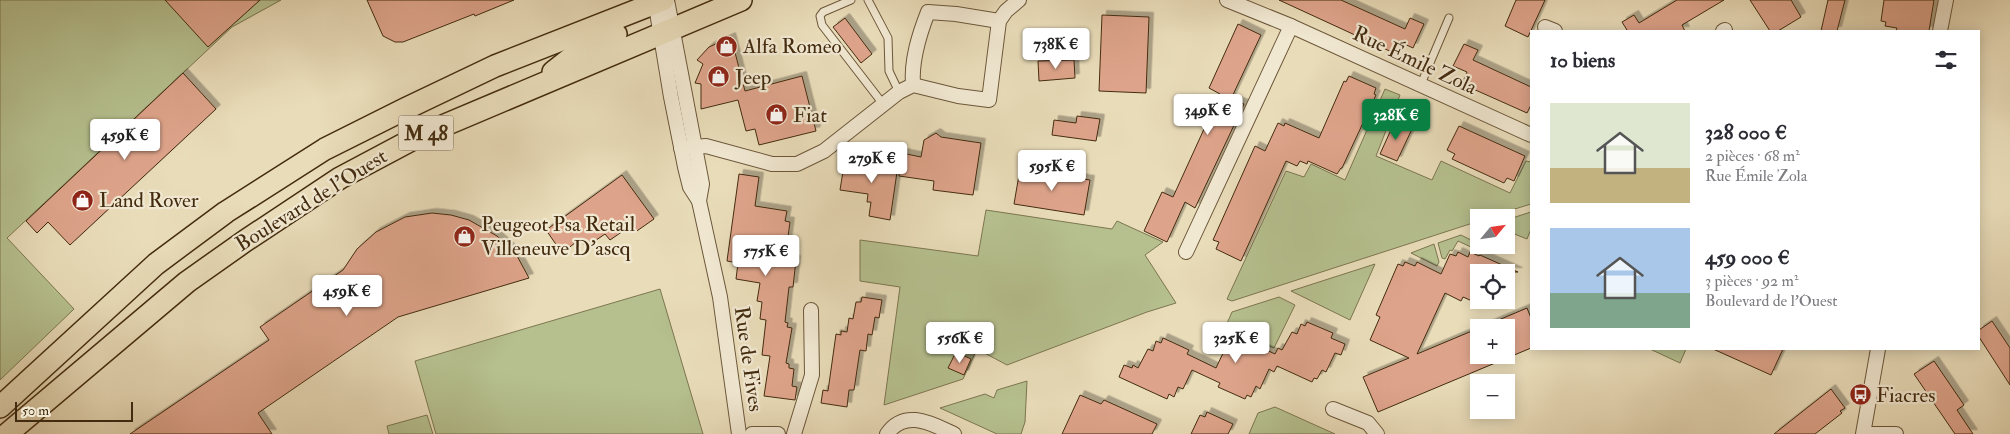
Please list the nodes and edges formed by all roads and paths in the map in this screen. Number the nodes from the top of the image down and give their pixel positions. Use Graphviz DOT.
graph roads {
  1 [pos="741,0"];
  2 [pos="851,0"];
  3 [pos="868,0"];
  4 [pos="1227,0"];
  5 [pos="1946,0"];
  6 [pos="1013,2"];
  7 [pos="662,10"];
  8 [pos="1449,18"];
  9 [pos="999,21"];
  10 [pos="1291,26"];
  11 [pos="1940,30"];
  12 [pos="1421,84"];
  13 [pos="913,85"];
  14 [pos="899,92"];
  15 [pos="883,104"];
  16 [pos="1530,135"];
  17 [pos="688,147"];
  18 [pos="1186,252"];
  19 [pos="811,310"];
  20 [pos="1878,350"];
  21 [pos="0,407"];
  22 [pos="1333,409"];
  23 [pos="6,434"];
  24 [pos="740,434"];
  25 [pos="752,434"];
  26 [pos="778,434"];
  27 [pos="794,434"];
  28 [pos="887,434"];
  29 [pos="954,434"];
  30 [pos="1377,434"];
  31 [pos="1865,434"];
  32 [pos="1896,434"];
  1 -- 7 [label="main road, Boulevard de l'Ouest / M 48"];
  2 -- 15 [label="lane"];
  3 -- 14 [label="lane"];
  4 -- 10 [label="street, Rue Émile Zola"];
  5 -- 11 [label="street"];
  6 -- 9 [label="street"];
  7 -- 17 [label="street, Rue de Fives"];
  7 -- 21 [label="main road, Boulevard de l'Ouest / M 48"];
  7 -- 23 [label="main road, Boulevard de l'Ouest / M 48"];
  8 -- 12 [label="lane"];
  9 -- 13 [label="street"];
  9 -- 13 [label="street"];
  10 -- 12 [label="street, Rue Émile Zola"];
  10 -- 18 [label="street"];
  12 -- 16 [label="street, Rue Émile Zola"];
  13 -- 14 [label="street"];
  14 -- 15 [label="street"];
  15 -- 17 [label="street"];
  17 -- 24 [label="street, Rue de Fives"];
  19 -- 27 [label="street"];
  20 -- 31 [label="street"];
  22 -- 30 [label="street"];
  25 -- 26 [label="street"];
  28 -- 29 [label="street"];
  31 -- 32 [label="street"];
}
